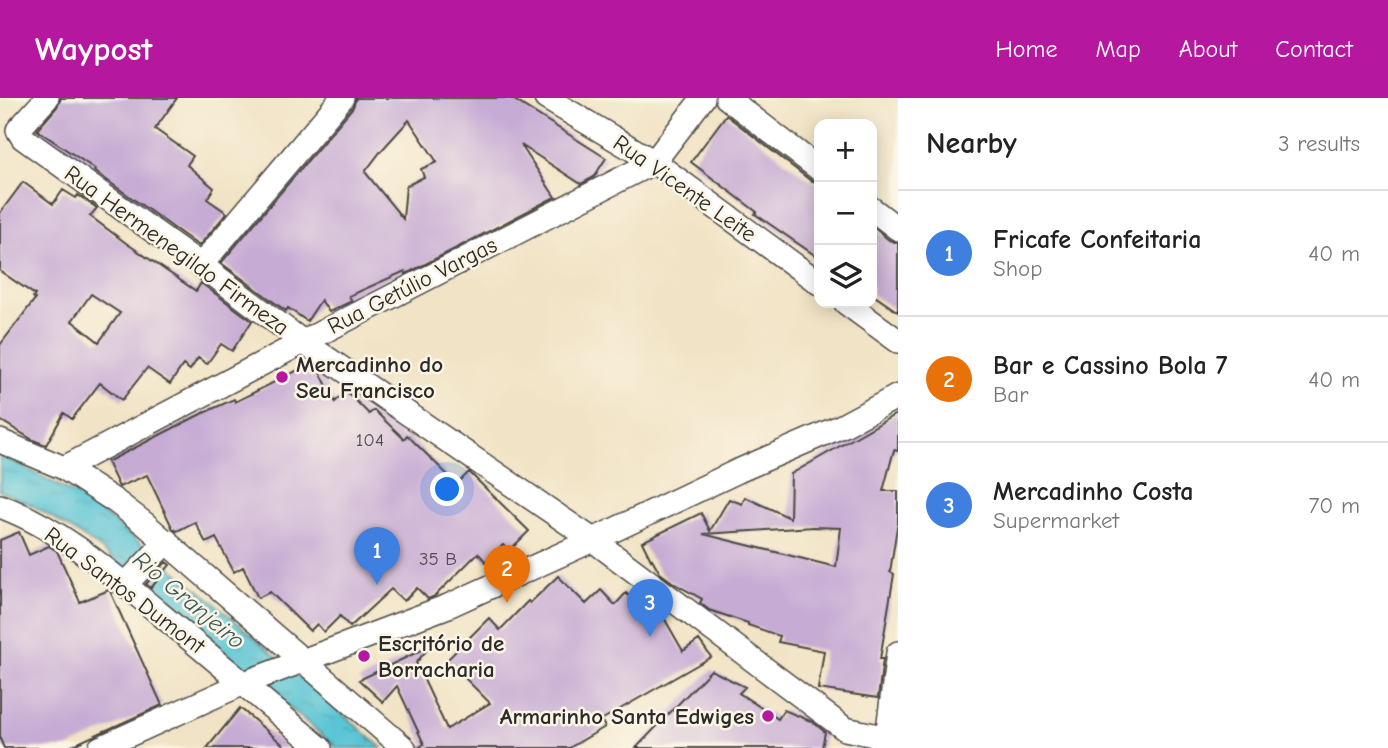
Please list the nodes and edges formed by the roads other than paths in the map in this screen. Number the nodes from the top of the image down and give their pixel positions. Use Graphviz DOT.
graph roads {
  1 [pos="47,98"];
  2 [pos="342,98"];
  3 [pos="546,98"];
  4 [pos="702,98"];
  5 [pos="727,98"];
  6 [pos="653,162"];
  7 [pos="814,165"];
  8 [pos="877,213"];
  9 [pos="898,229"];
  10 [pos="201,265"];
  11 [pos="814,279"];
  12 [pos="853,308"];
  13 [pos="898,341"];
  14 [pos="303,342"];
  15 [pos="898,396"];
  16 [pos="0,441"];
  17 [pos="64,468"];
  18 [pos="0,506"];
  19 [pos="593,540"];
  20 [pos="163,545"];
  21 [pos="128,582"];
  22 [pos="898,653"];
  23 [pos="298,662"];
  24 [pos="247,681"];
  25 [pos="843,739"];
  26 [pos="892,739"];
  27 [pos="100,748"];
  28 [pos="320,748"];
  29 [pos="404,748"];
  1 -- 10 [label="street, Rua Hermenegildo Firmeza"];
  2 -- 10 [label="street"];
  3 -- 6 [label="street, Rua Vicente Leite"];
  4 -- 6 [label="street, Rua Getúlio Vargas"];
  5 -- 7 [label="street"];
  6 -- 11 [label="street, Rua Vicente Leite"];
  6 -- 14 [label="street, Rua Getúlio Vargas"];
  8 -- 9 [label="street"];
  10 -- 14 [label="street, Rua Hermenegildo Firmeza"];
  12 -- 13 [label="street"];
  14 -- 17 [label="street, Rua Getúlio Vargas"];
  14 -- 19 [label="street, Rua Hermenegildo Firmeza"];
  15 -- 19 [label="street"];
  16 -- 17 [label="street"];
  17 -- 20 [label="street"];
  18 -- 21 [label="street, Rua Santos Dumont"];
  19 -- 23 [label="street"];
  19 -- 25 [label="street, Rua Hermenegildo Firmeza"];
  20 -- 21 [label="street"];
  20 -- 23 [label="street"];
  21 -- 24 [label="street, Rua Santos Dumont"];
  22 -- 26 [label="street"];
  23 -- 24 [label="street"];
  23 -- 29 [label="street"];
  24 -- 27 [label="street"];
  24 -- 28 [label="street, Rua Santos Dumont"];
  25 -- 26 [label="street, Rua Hermenegildo Firmeza"];
}
